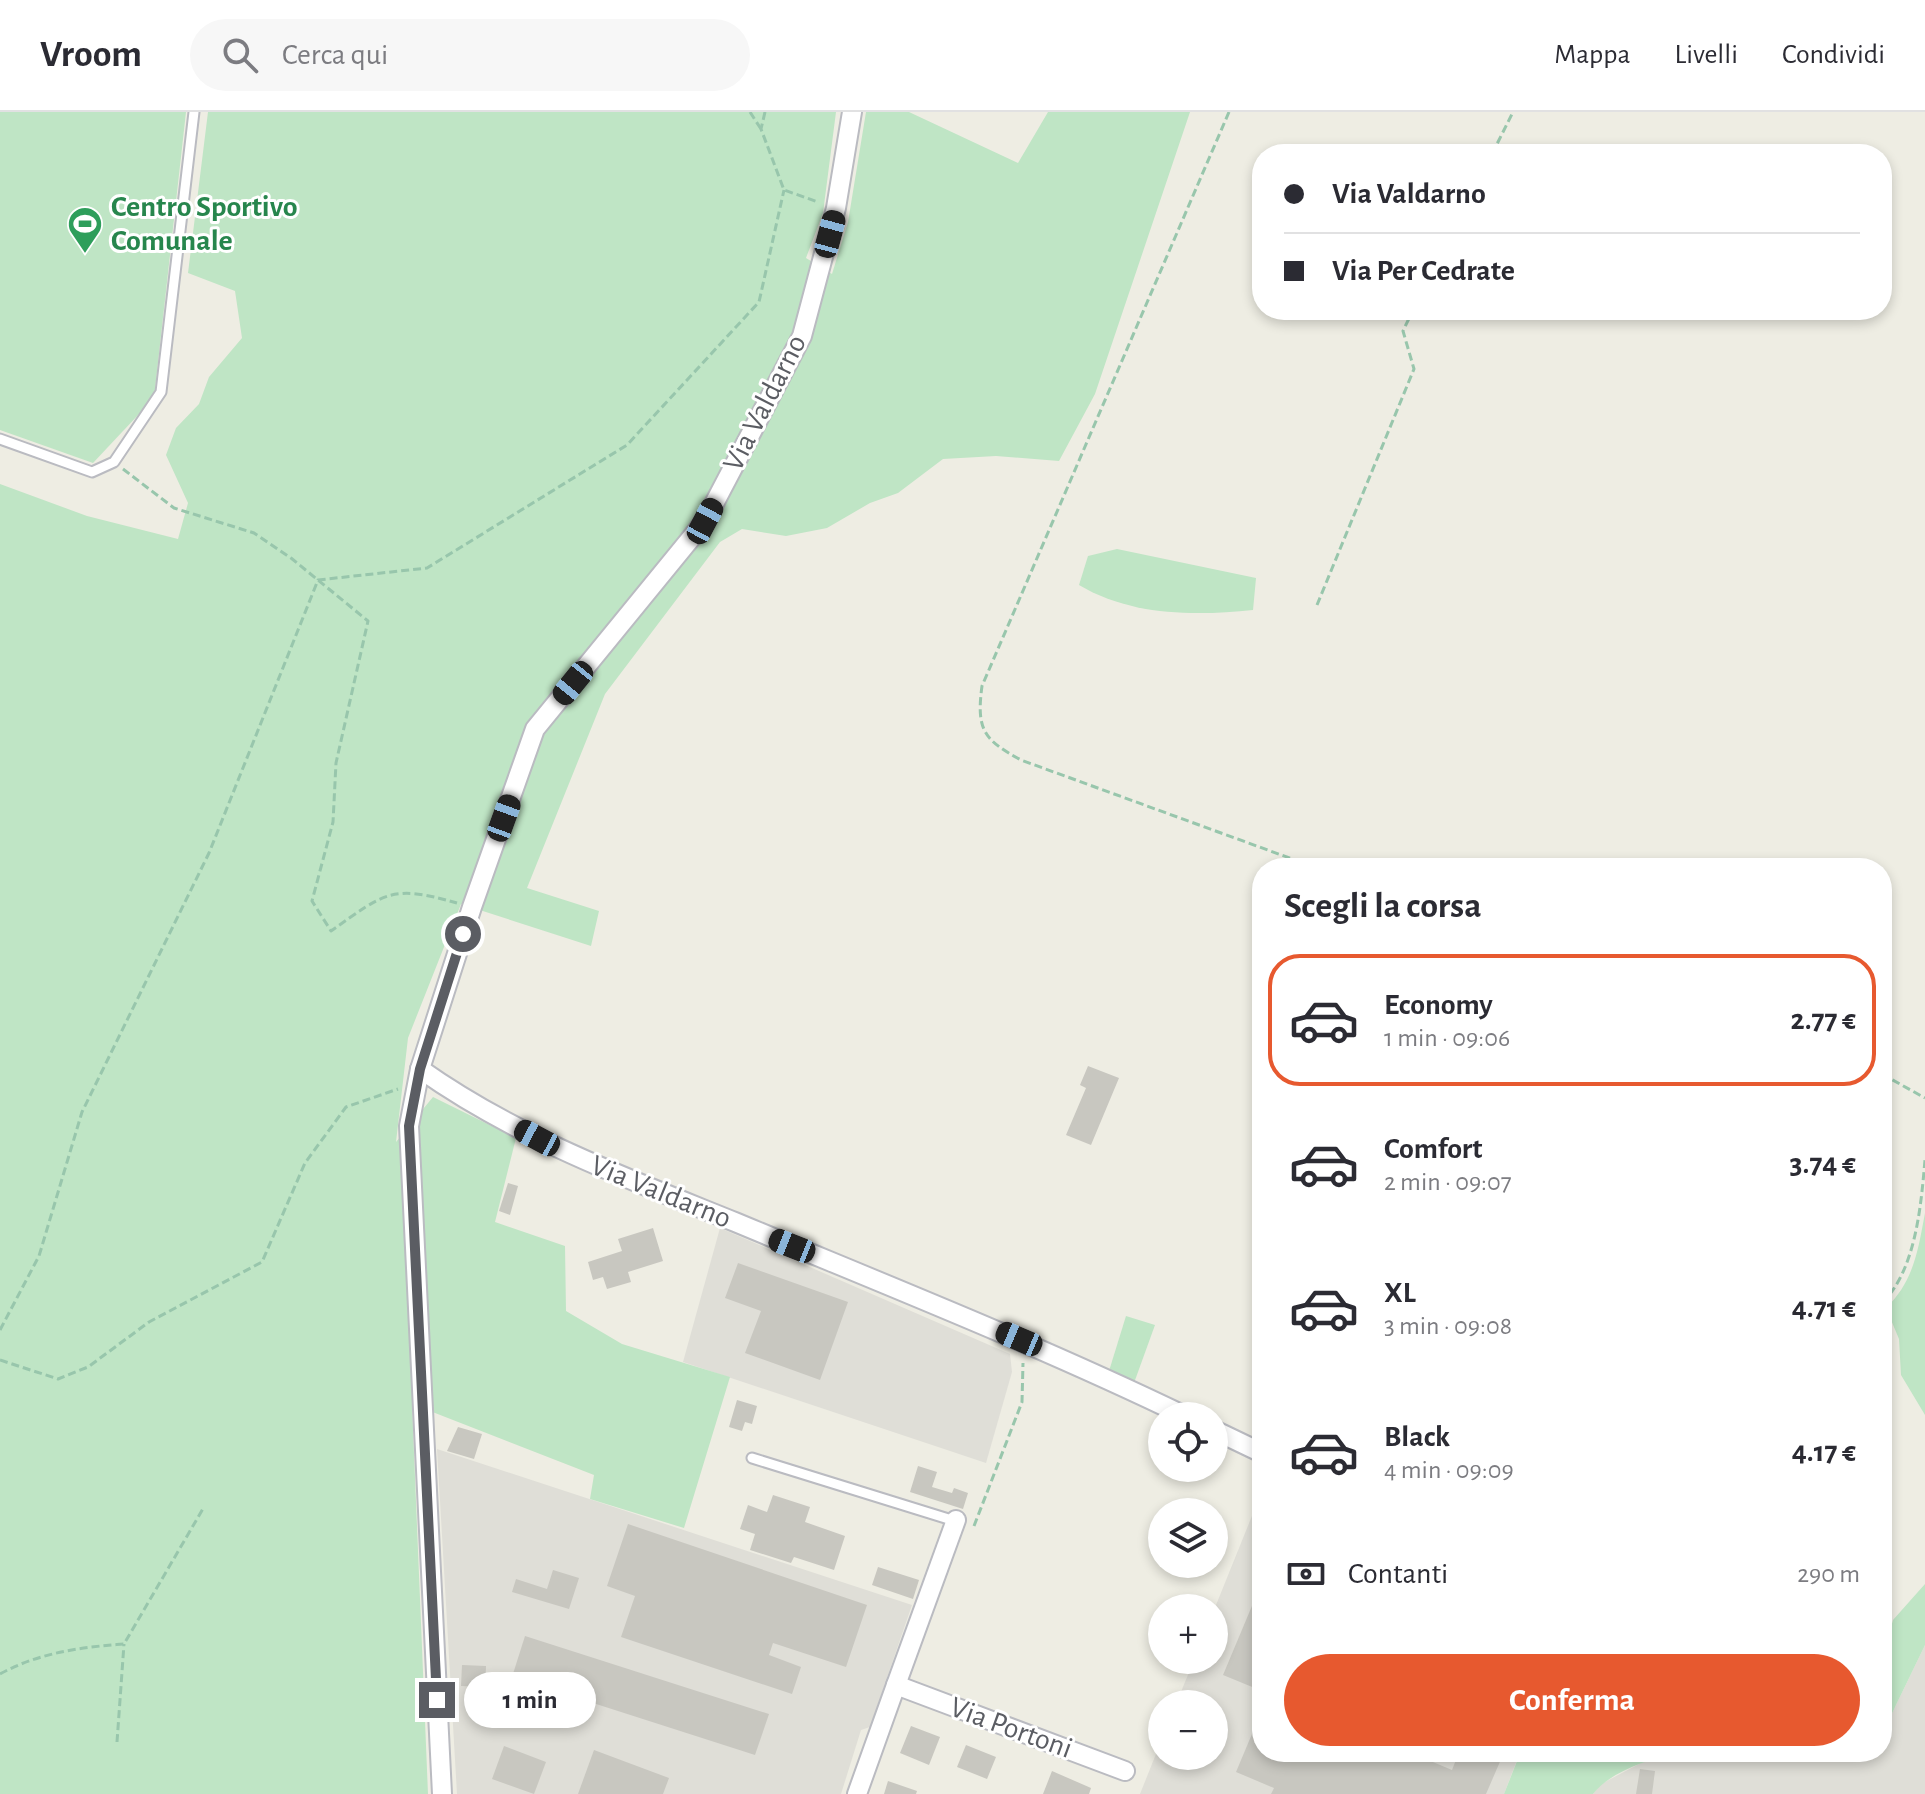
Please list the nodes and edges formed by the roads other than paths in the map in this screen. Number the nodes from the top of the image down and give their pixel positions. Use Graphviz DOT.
graph roads {
  1 [pos="194,112"];
  2 [pos="852,112"];
  3 [pos="0,439"];
  4 [pos="418,1076"];
  5 [pos="1155,1402"];
  6 [pos="1228,1437"];
  7 [pos="1252,1448"];
  8 [pos="752,1458"];
  9 [pos="961,1524"];
  10 [pos="896,1685"];
  11 [pos="1125,1771"];
  12 [pos="442,1794"];
  13 [pos="857,1794"];
  1 -- 3 [label="lane"];
  2 -- 4 [label="street, Via Valdarno"];
  4 -- 5 [label="street, Via Valdarno"];
  4 -- 12 [label="street"];
  6 -- 7 [label="street"];
  8 -- 9 [label="lane"];
  9 -- 10 [label="street"];
  10 -- 11 [label="street, Via Portoni"];
  10 -- 13 [label="street"];
}
